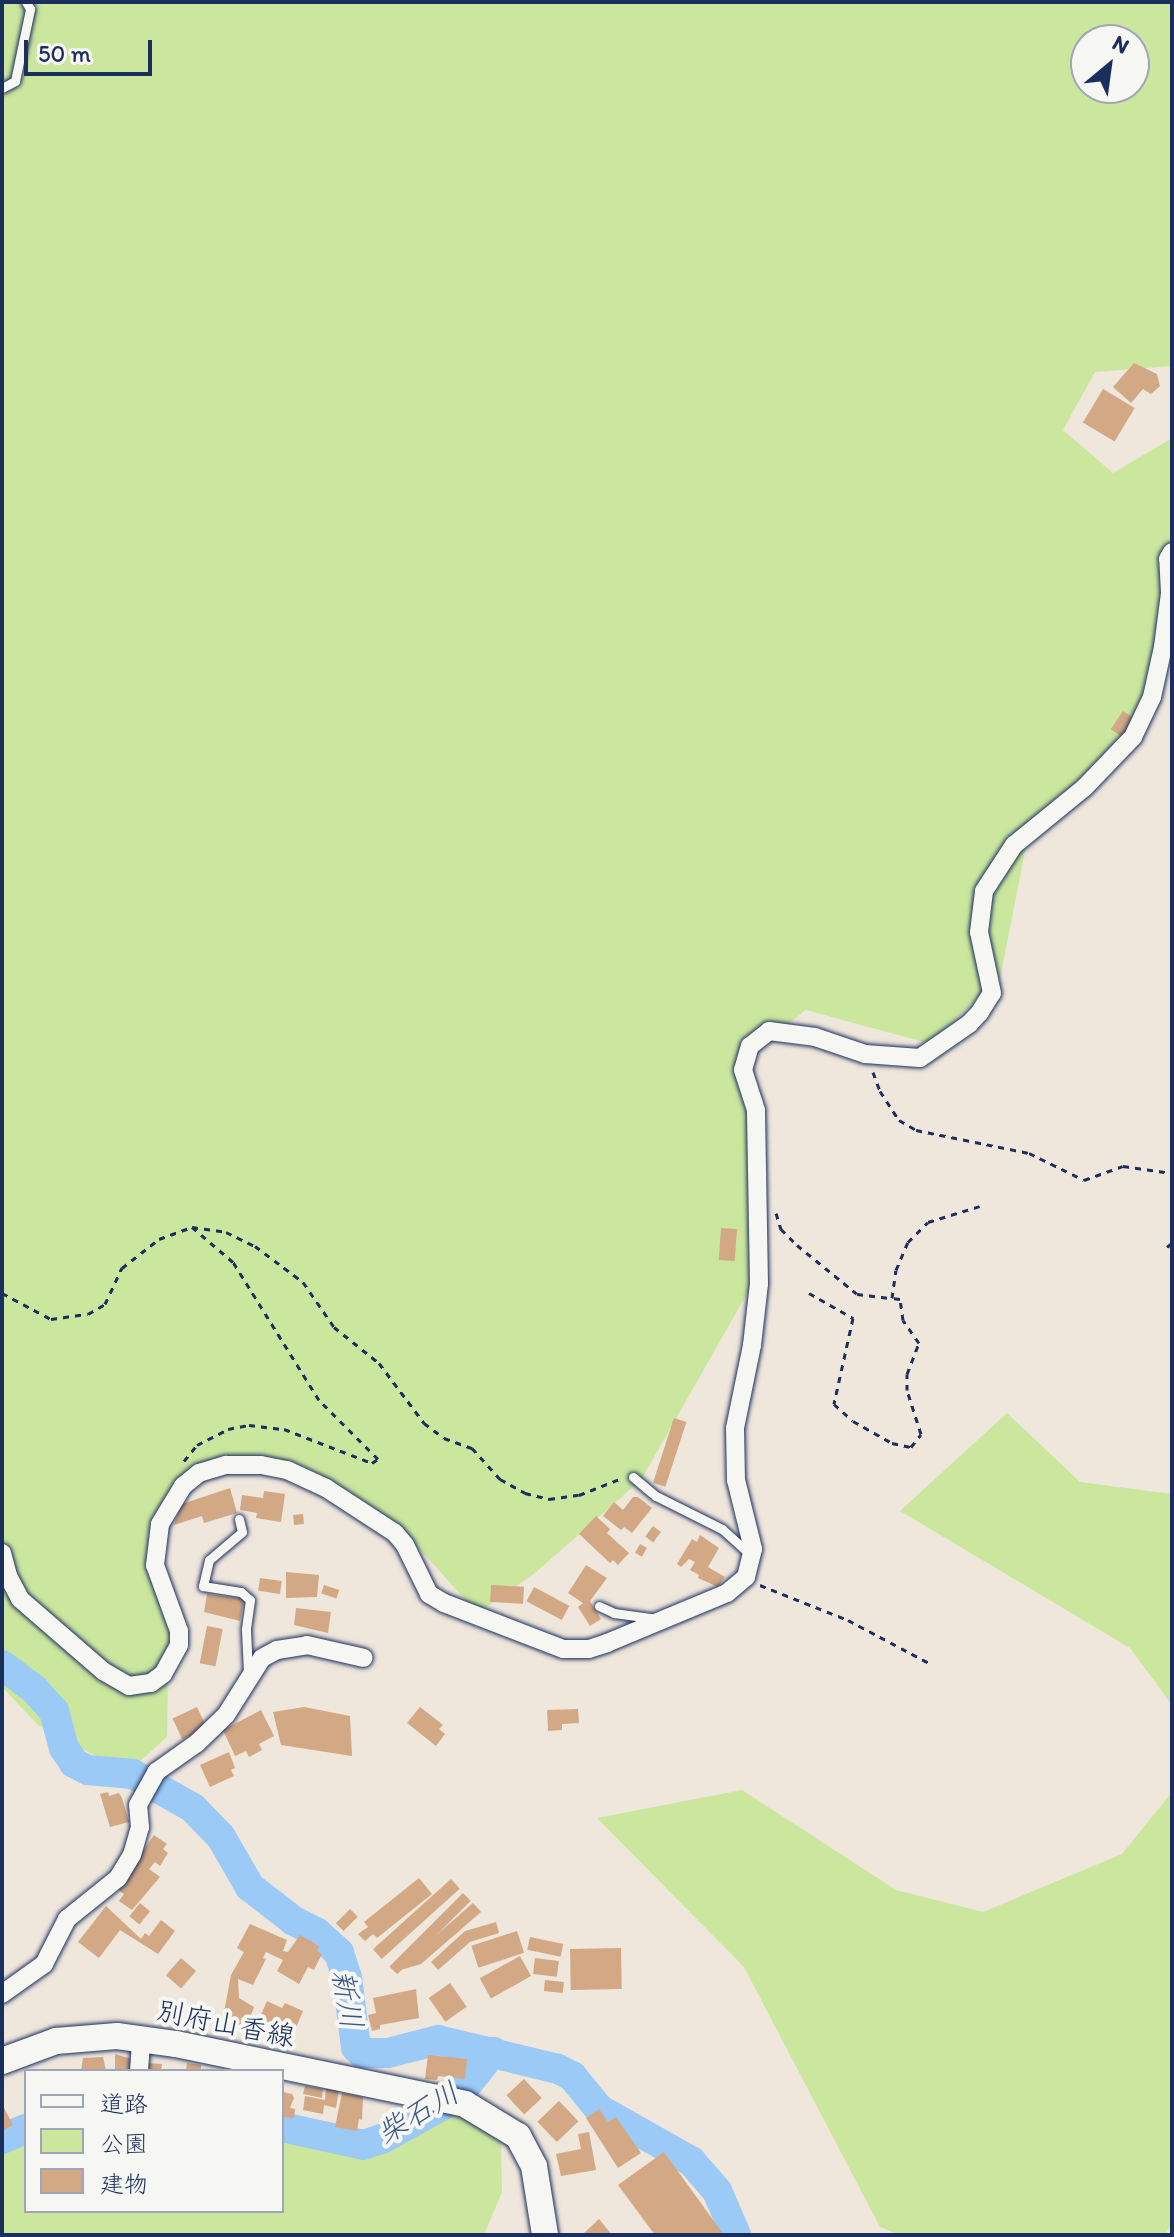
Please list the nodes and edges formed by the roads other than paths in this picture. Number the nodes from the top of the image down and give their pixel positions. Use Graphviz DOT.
graph roads {
  1 [pos="26,2"];
  2 [pos="2,88"];
  3 [pos="1172,552"];
  4 [pos="633,1477"];
  5 [pos="239,1519"];
  6 [pos="2,1553"];
  7 [pos="752,1556"];
  8 [pos="599,1606"];
  9 [pos="665,1622"];
  10 [pos="364,1658"];
  11 [pos="249,1676"];
  12 [pos="2,1994"];
  13 [pos="141,2039"];
  14 [pos="2,2061"];
  15 [pos="139,2069"];
  16 [pos="545,2235"];
  1 -- 2 [label="lane"];
  3 -- 7 [label="street"];
  4 -- 7 [label="lane"];
  5 -- 11 [label="lane"];
  6 -- 9 [label="street"];
  7 -- 9 [label="street"];
  8 -- 9 [label="lane"];
  10 -- 11 [label="street"];
  11 -- 12 [label="street"];
  13 -- 14 [label="main road, 別府山香線"];
  13 -- 15 [label="street"];
  13 -- 16 [label="main road, 別府山香線"];
}
